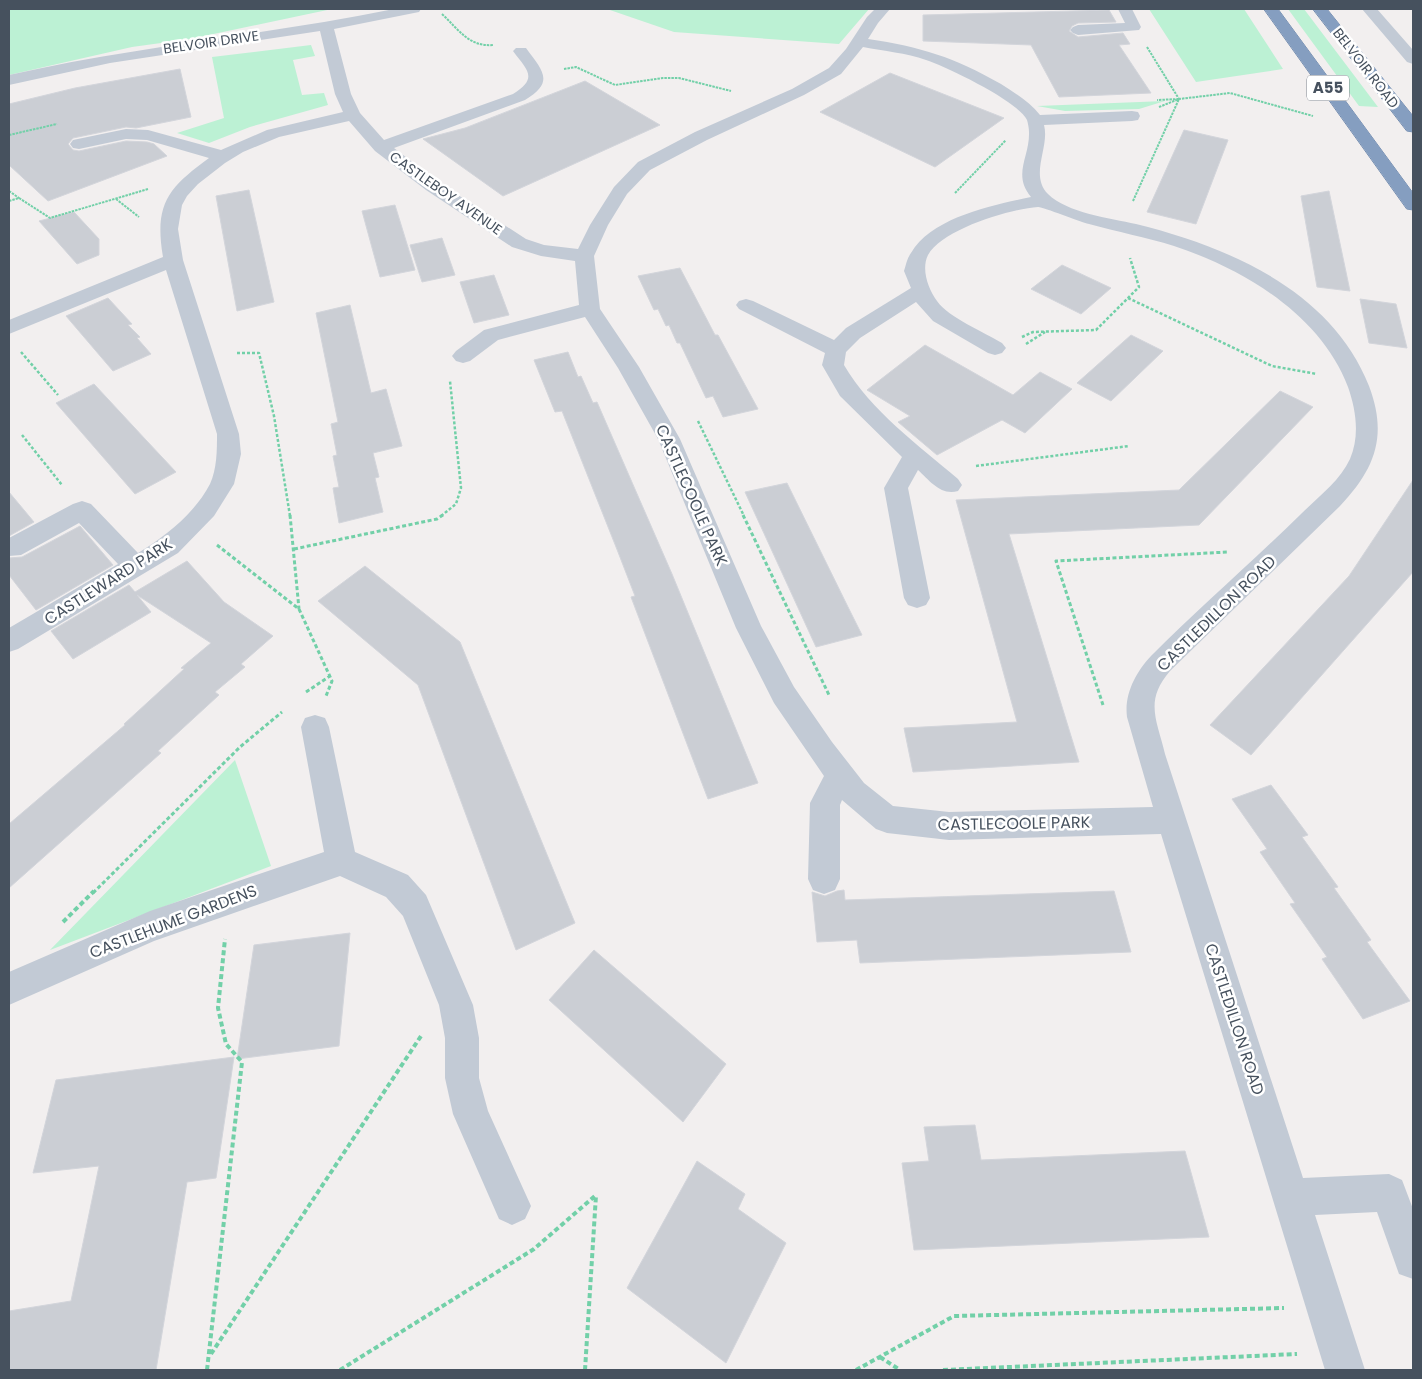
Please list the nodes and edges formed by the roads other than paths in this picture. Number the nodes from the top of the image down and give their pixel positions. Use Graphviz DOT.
graph roads {
  1 [pos="414,9"];
  2 [pos="883,9"];
  3 [pos="1125,9"];
  4 [pos="1271,9"];
  5 [pos="1320,9"];
  6 [pos="1369,9"];
  7 [pos="326,26"];
  8 [pos="1078,30"];
  9 [pos="859,42"];
  10 [pos="521,51"];
  11 [pos="1411,54"];
  12 [pos="9,80"];
  13 [pos="353,115"];
  14 [pos="1132,116"];
  15 [pos="1035,120"];
  16 [pos="1413,127"];
  17 [pos="79,144"];
  18 [pos="381,146"];
  19 [pos="222,156"];
  20 [pos="1386,168"];
  21 [pos="1413,175"];
  22 [pos="1044,200"];
  23 [pos="1413,205"];
  24 [pos="584,256"];
  25 [pos="173,260"];
  26 [pos="921,290"];
  27 [pos="746,305"];
  28 [pos="590,308"];
  29 [pos="12,336"];
  30 [pos="995,348"];
  31 [pos="836,350"];
  32 [pos="464,356"];
  33 [pos="915,455"];
  34 [pos="942,478"];
  35 [pos="12,548"];
  36 [pos="135,566"];
  37 [pos="917,598"];
  38 [pos="9,641"];
  39 [pos="315,727"];
  40 [pos="841,775"];
  41 [pos="1172,820"];
  42 [pos="341,861"];
  43 [pos="824,879"];
  44 [pos="9,989"];
  45 [pos="1291,1197"];
  46 [pos="512,1206"];
  47 [pos="1413,1260"];
  48 [pos="1342,1361"];
  1 -- 7 [label="street, BELVOIR DRIVE"];
  2 -- 9 [label="street"];
  3 -- 8 [label="street"];
  4 -- 20 [label="highway, A55"];
  5 -- 16 [label="highway, BELVOIR ROAD / A55"];
  6 -- 11 [label="street"];
  7 -- 12 [label="street, BELVOIR DRIVE"];
  7 -- 13 [label="street, CASTLEBOY AVENUE"];
  9 -- 15 [label="street"];
  9 -- 24 [label="street"];
  10 -- 18 [label="street"];
  13 -- 18 [label="street, CASTLEBOY AVENUE"];
  13 -- 19 [label="street, CASTLEWARD PARK"];
  14 -- 15 [label="street"];
  15 -- 22 [label="street"];
  17 -- 19 [label="street"];
  18 -- 24 [label="street, CASTLEBOY AVENUE"];
  19 -- 25 [label="street, CASTLEWARD PARK"];
  20 -- 21 [label="highway"];
  20 -- 23 [label="highway, A55"];
  22 -- 26 [label="street"];
  22 -- 41 [label="street, CASTLEDILLON ROAD"];
  24 -- 28 [label="street, CASTLECOOLE PARK"];
  25 -- 29 [label="street"];
  25 -- 36 [label="street, CASTLEWARD PARK"];
  26 -- 30 [label="street"];
  26 -- 31 [label="street"];
  27 -- 31 [label="street"];
  28 -- 32 [label="street"];
  28 -- 40 [label="street, CASTLECOOLE PARK"];
  31 -- 33 [label="street"];
  33 -- 34 [label="street"];
  33 -- 37 [label="street"];
  35 -- 36 [label="street"];
  36 -- 38 [label="street, CASTLEWARD PARK"];
  39 -- 42 [label="street"];
  40 -- 41 [label="street, CASTLECOOLE PARK"];
  40 -- 43 [label="street"];
  41 -- 45 [label="street, CASTLEDILLON ROAD"];
  42 -- 44 [label="street, CASTLEHUME GARDENS"];
  42 -- 46 [label="street"];
  45 -- 47 [label="street"];
  45 -- 48 [label="street, CASTLEDILLON ROAD"];
}
